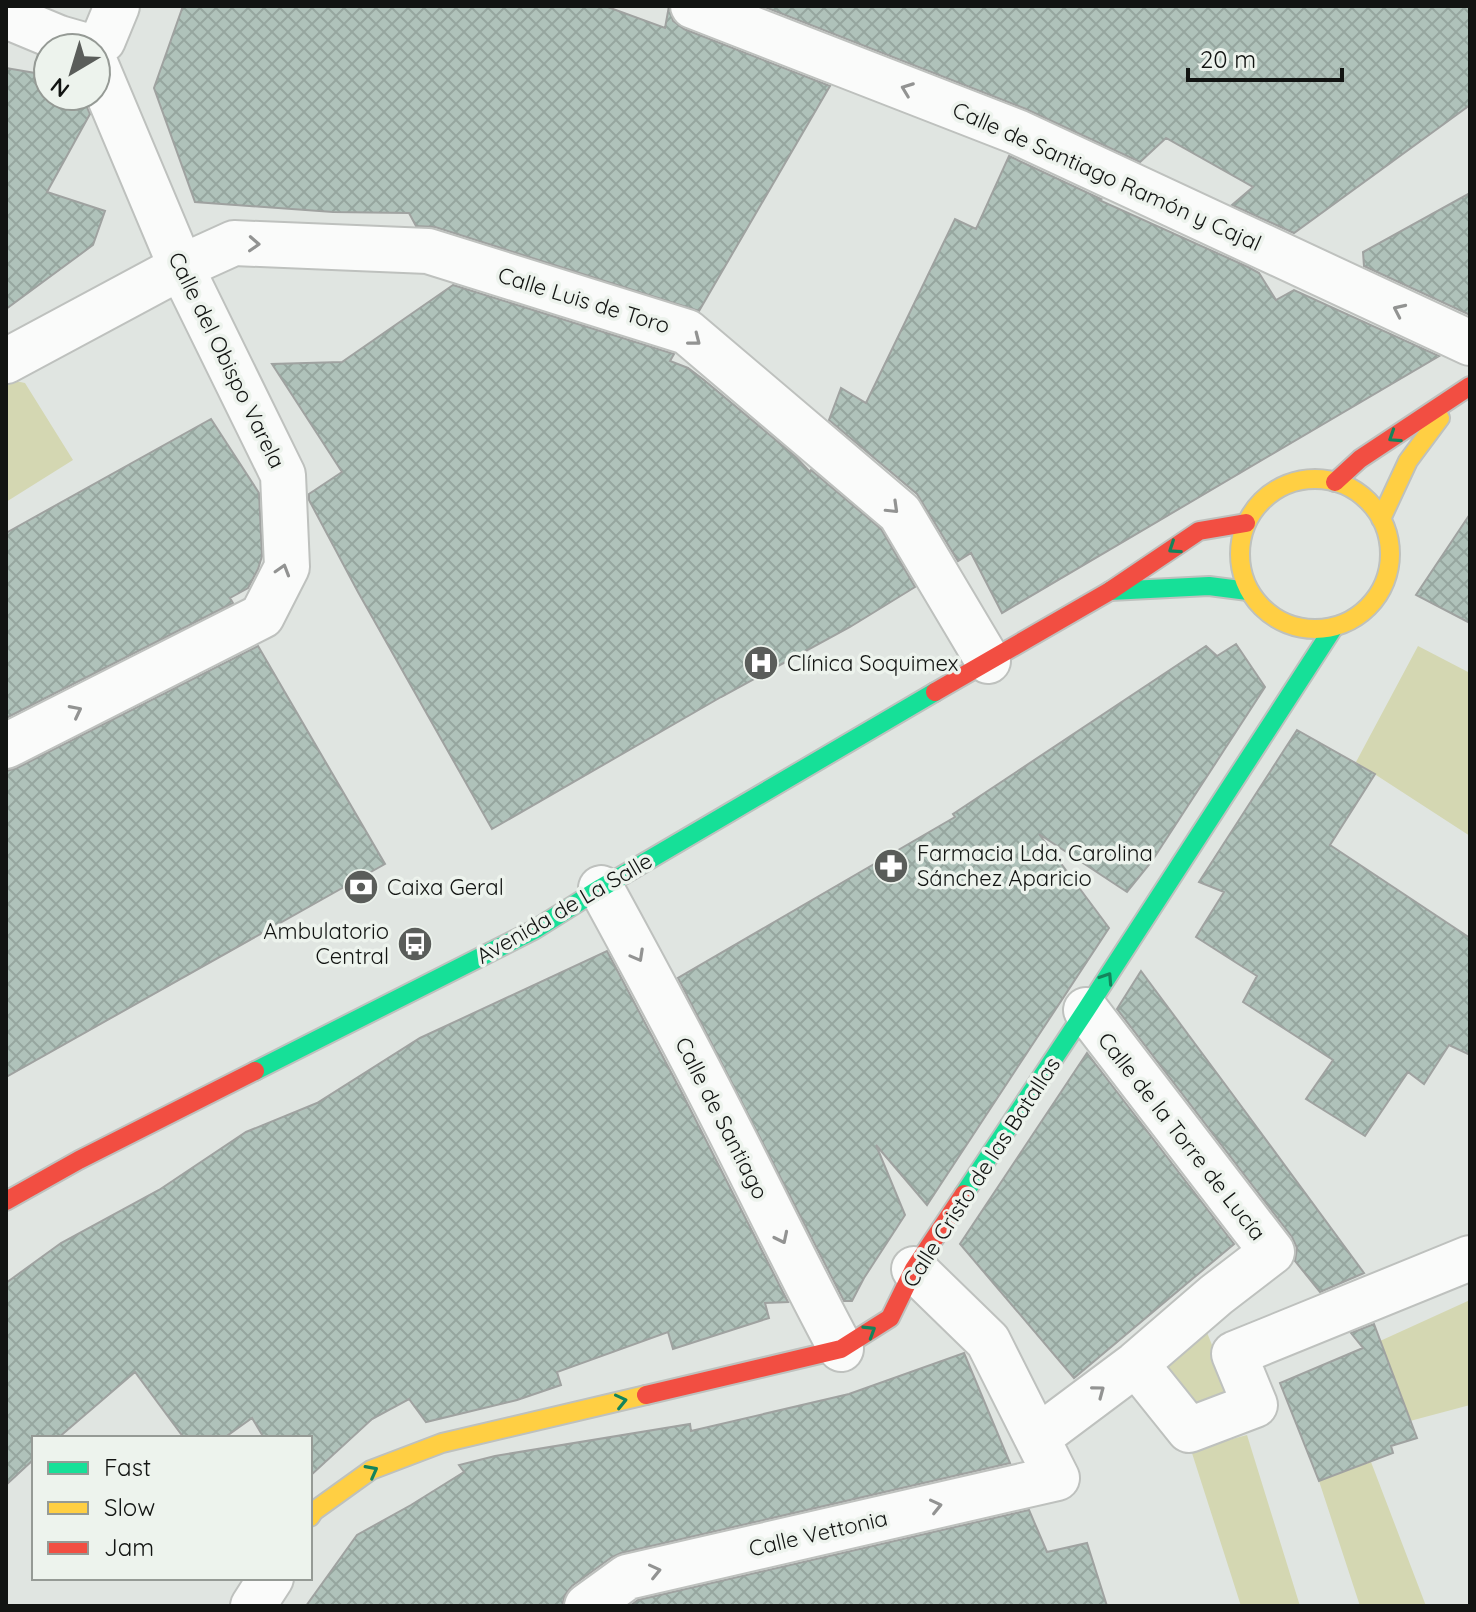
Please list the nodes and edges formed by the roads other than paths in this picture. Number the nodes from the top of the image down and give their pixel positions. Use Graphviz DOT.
graph roads {
  1 [pos="117,6"];
  2 [pos="693,6"];
  3 [pos="6,16"];
  4 [pos="45,32"];
  5 [pos="106,32"];
  6 [pos="112,103"];
  7 [pos="181,267"];
  8 [pos="1470,343"];
  9 [pos="6,361"];
  10 [pos="1463,392"];
  11 [pos="1335,482"];
  12 [pos="1381,519"];
  13 [pos="1246,523"];
  14 [pos="1110,591"];
  15 [pos="1248,591"];
  16 [pos="1334,627"];
  17 [pos="988,661"];
  18 [pos="6,746"];
  19 [pos="601,888"];
  20 [pos="1086,1010"];
  21 [pos="9,1196"];
  22 [pos="1470,1258"];
  23 [pos="914,1269"];
  24 [pos="841,1349"];
  25 [pos="1136,1364"];
  26 [pos="1037,1438"];
  27 [pos="312,1514"];
  28 [pos="270,1580"];
  29 [pos="253,1606"];
  30 [pos="587,1606"];
  1 -- 5 [label="street"];
  8 -- 2 [label="street, Calle de Santiago Ramón y Cajal, one-way"];
  3 -- 4 [label="street"];
  6 -- 7 [label="street, Calle del Obispo Varela"];
  7 -- 9 [label="street, Calle Luis de Toro"];
  7 -- 17 [label="street, Calle Luis de Toro, one-way"];
  18 -- 7 [label="street, Calle del Obispo Varela, one-way"];
  10 -- 11 [label="main road, one-way"];
  10 -- 12 [label="main road"];
  11 -- 12 [label="main road"];
  11 -- 13 [label="main road"];
  12 -- 16 [label="main road"];
  13 -- 14 [label="main road, Avenida de La Salle, one-way"];
  13 -- 15 [label="main road"];
  14 -- 15 [label="main road, Avenida de La Salle"];
  14 -- 17 [label="main road, Avenida de La Salle"];
  15 -- 16 [label="main road"];
  20 -- 16 [label="main road, Calle Cristo de las Batallas, one-way"];
  17 -- 19 [label="main road, Avenida de La Salle"];
  19 -- 21 [label="main road, Avenida de La Salle"];
  19 -- 24 [label="street, Calle de Santiago, one-way"];
  20 -- 23 [label="main road, Calle Cristo de las Batallas"];
  20 -- 25 [label="street, Calle de la Torre de Lucía"];
  22 -- 25 [label="street"];
  24 -- 23 [label="main road, Calle Cristo de las Batallas, one-way"];
  23 -- 26 [label="street"];
  27 -- 24 [label="main road, Calle Cristo de las Batallas, one-way"];
  26 -- 25 [label="street, Calle de la Torre de Lucía, one-way"];
  30 -- 26 [label="street, Calle Vettonia, one-way"];
  28 -- 29 [label="street"];
}
